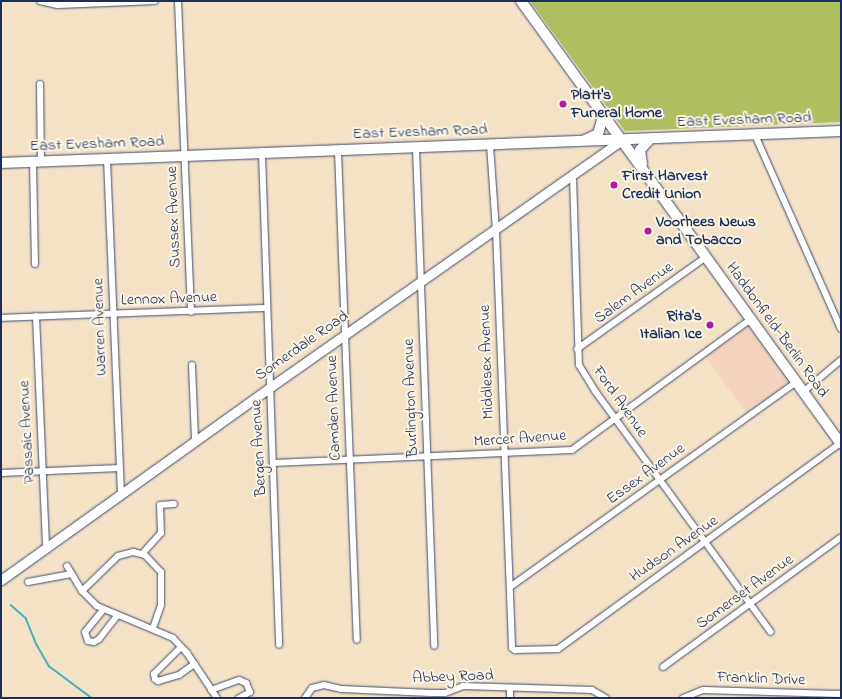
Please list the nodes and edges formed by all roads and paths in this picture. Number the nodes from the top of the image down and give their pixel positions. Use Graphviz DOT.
graph roads {
  1 [pos="40,1"];
  2 [pos="155,1"];
  3 [pos="178,1"];
  4 [pos="521,1"];
  5 [pos="112,2"];
  6 [pos="40,84"];
  7 [pos="600,110"];
  8 [pos="841,132"];
  9 [pos="756,135"];
  10 [pos="650,139"];
  11 [pos="622,140"];
  12 [pos="580,142"];
  13 [pos="490,145"];
  14 [pos="416,148"];
  15 [pos="338,151"];
  16 [pos="262,154"];
  17 [pos="184,156"];
  18 [pos="106,159"];
  19 [pos="37,162"];
  20 [pos="1,163"];
  21 [pos="642,167"];
  22 [pos="573,177"];
  23 [pos="496,230"];
  24 [pos="706,257"];
  25 [pos="35,264"];
  26 [pos="421,283"];
  27 [pos="266,308"];
  28 [pos="191,312"];
  29 [pos="113,314"];
  30 [pos="36,316"];
  31 [pos="1,318"];
  32 [pos="751,319"];
  33 [pos="841,329"];
  34 [pos="344,335"];
  35 [pos="577,349"];
  36 [pos="841,360"];
  37 [pos="192,365"];
  38 [pos="796,382"];
  39 [pos="269,388"];
  40 [pos="803,392"];
  41 [pos="615,418"];
  42 [pos="195,440"];
  43 [pos="840,444"];
  44 [pos="503,454"];
  45 [pos="426,458"];
  46 [pos="349,461"];
  47 [pos="273,463"];
  48 [pos="120,468"];
  49 [pos="42,472"];
  50 [pos="1,473"];
  51 [pos="659,480"];
  52 [pos="121,493"];
  53 [pos="174,504"];
  54 [pos="841,537"];
  55 [pos="705,543"];
  56 [pos="46,547"];
  57 [pos="142,554"];
  58 [pos="66,566"];
  59 [pos="71,574"];
  60 [pos="1,580"];
  61 [pos="28,582"];
  62 [pos="510,587"];
  63 [pos="82,591"];
  64 [pos="749,605"];
  65 [pos="103,610"];
  66 [pos="117,616"];
  67 [pos="153,628"];
  68 [pos="771,632"];
  69 [pos="357,640"];
  70 [pos="279,645"];
  71 [pos="434,646"];
  72 [pos="181,647"];
  73 [pos="515,650"];
  74 [pos="194,664"];
  75 [pos="663,667"];
  76 [pos="510,688"];
  77 [pos="211,690"];
  78 [pos="841,694"];
  79 [pos="445,695"];
  80 [pos="745,695"];
  81 [pos="217,698"];
  82 [pos="239,698"];
  83 [pos="305,698"];
  84 [pos="510,698"];
  85 [pos="606,698"];
  86 [pos="683,698"];
  1 -- 5 [label="street"];
  2 -- 5 [label="street"];
  3 -- 17 [label="street, Sussex Avenue"];
  4 -- 7 [label="main road, Haddonfield-Berlin Road"];
  6 -- 19 [label="street"];
  7 -- 11 [label="main road, Haddonfield-Berlin Road"];
  7 -- 12 [label="main road"];
  8 -- 9 [label="main road, East Evesham Road"];
  9 -- 10 [label="main road, East Evesham Road"];
  9 -- 33 [label="street"];
  10 -- 11 [label="main road, East Evesham Road"];
  10 -- 21 [label="main road"];
  11 -- 12 [label="main road, East Evesham Road"];
  11 -- 21 [label="main road, Haddonfield-Berlin Road"];
  11 -- 22 [label="main road, Somerdale Road"];
  12 -- 13 [label="main road, East Evesham Road"];
  13 -- 14 [label="main road, East Evesham Road"];
  13 -- 23 [label="street, Middlesex Avenue"];
  14 -- 15 [label="main road, East Evesham Road"];
  14 -- 26 [label="street, Burlington Avenue"];
  15 -- 16 [label="main road, East Evesham Road"];
  15 -- 34 [label="street, Camden Avenue"];
  16 -- 17 [label="main road, East Evesham Road"];
  16 -- 27 [label="street, Bergen Avenue"];
  17 -- 18 [label="main road, East Evesham Road"];
  17 -- 28 [label="street, Sussex Avenue"];
  18 -- 19 [label="main road, East Evesham Road"];
  18 -- 29 [label="street, Warren Avenue"];
  19 -- 20 [label="main road, East Evesham Road"];
  19 -- 25 [label="street"];
  21 -- 24 [label="main road, Haddonfield-Berlin Road"];
  22 -- 23 [label="main road, Somerdale Road"];
  22 -- 35 [label="street, Ford Avenue"];
  23 -- 26 [label="main road, Somerdale Road"];
  23 -- 44 [label="street, Middlesex Avenue"];
  24 -- 32 [label="main road, Haddonfield-Berlin Road"];
  24 -- 35 [label="street, Salem Avenue"];
  26 -- 34 [label="main road, Somerdale Road"];
  26 -- 45 [label="street, Burlington Avenue"];
  27 -- 28 [label="street, Lennox Avenue"];
  27 -- 39 [label="street, Bergen Avenue"];
  28 -- 29 [label="street, Lennox Avenue"];
  29 -- 30 [label="street, Lennox Avenue"];
  29 -- 48 [label="street, Warren Avenue"];
  30 -- 31 [label="street, Lennox Avenue"];
  30 -- 49 [label="street, Passaic Avenue"];
  32 -- 38 [label="main road, Haddonfield-Berlin Road"];
  32 -- 41 [label="street, Mercer Avenue"];
  34 -- 39 [label="main road, Somerdale Road"];
  34 -- 46 [label="street, Camden Avenue"];
  35 -- 41 [label="street, Ford Avenue"];
  36 -- 40 [label="street"];
  37 -- 42 [label="street"];
  38 -- 40 [label="main road, Haddonfield-Berlin Road"];
  38 -- 51 [label="street, Essex Avenue"];
  39 -- 42 [label="main road, Somerdale Road"];
  39 -- 47 [label="street, Bergen Avenue"];
  40 -- 43 [label="main road, Haddonfield-Berlin Road"];
  41 -- 44 [label="street, Mercer Avenue"];
  41 -- 51 [label="street, Ford Avenue"];
  42 -- 52 [label="main road, Somerdale Road"];
  43 -- 55 [label="street, Hudson Avenue"];
  44 -- 45 [label="street, Mercer Avenue"];
  44 -- 62 [label="street, Middlesex Avenue"];
  45 -- 46 [label="street, Mercer Avenue"];
  45 -- 71 [label="street, Burlington Avenue"];
  46 -- 47 [label="street, Mercer Avenue"];
  46 -- 69 [label="street, Camden Avenue"];
  47 -- 70 [label="street, Bergen Avenue"];
  48 -- 49 [label="street"];
  48 -- 52 [label="street, Warren Avenue"];
  49 -- 50 [label="street"];
  49 -- 56 [label="street, Passaic Avenue"];
  51 -- 55 [label="street, Ford Avenue"];
  51 -- 62 [label="street, Essex Avenue"];
  52 -- 56 [label="main road, Somerdale Road"];
  53 -- 57 [label="street"];
  54 -- 64 [label="street, Somerset Avenue"];
  55 -- 64 [label="street, Ford Avenue"];
  55 -- 73 [label="street, Hudson Avenue"];
  56 -- 60 [label="main road, Somerdale Road"];
  57 -- 63 [label="street"];
  57 -- 67 [label="street"];
  58 -- 59 [label="street"];
  59 -- 61 [label="street"];
  59 -- 63 [label="street"];
  62 -- 73 [label="street, Middlesex Avenue"];
  63 -- 65 [label="street"];
  64 -- 68 [label="street, Ford Avenue"];
  64 -- 75 [label="street, Somerset Avenue"];
  65 -- 66 [label="street"];
  65 -- 66 [label="street"];
  66 -- 67 [label="street"];
  67 -- 72 [label="street"];
  72 -- 74 [label="street"];
  72 -- 74 [label="street"];
  74 -- 77 [label="street"];
  76 -- 79 [label="street, Abbey Road"];
  76 -- 84 [label="street"];
  76 -- 85 [label="street, Abbey Road"];
  77 -- 81 [label="street"];
  77 -- 82 [label="street"];
  78 -- 80 [label="street, Franklin Drive"];
  79 -- 83 [label="street, Abbey Road"];
  80 -- 86 [label="street, Franklin Drive"];
}
